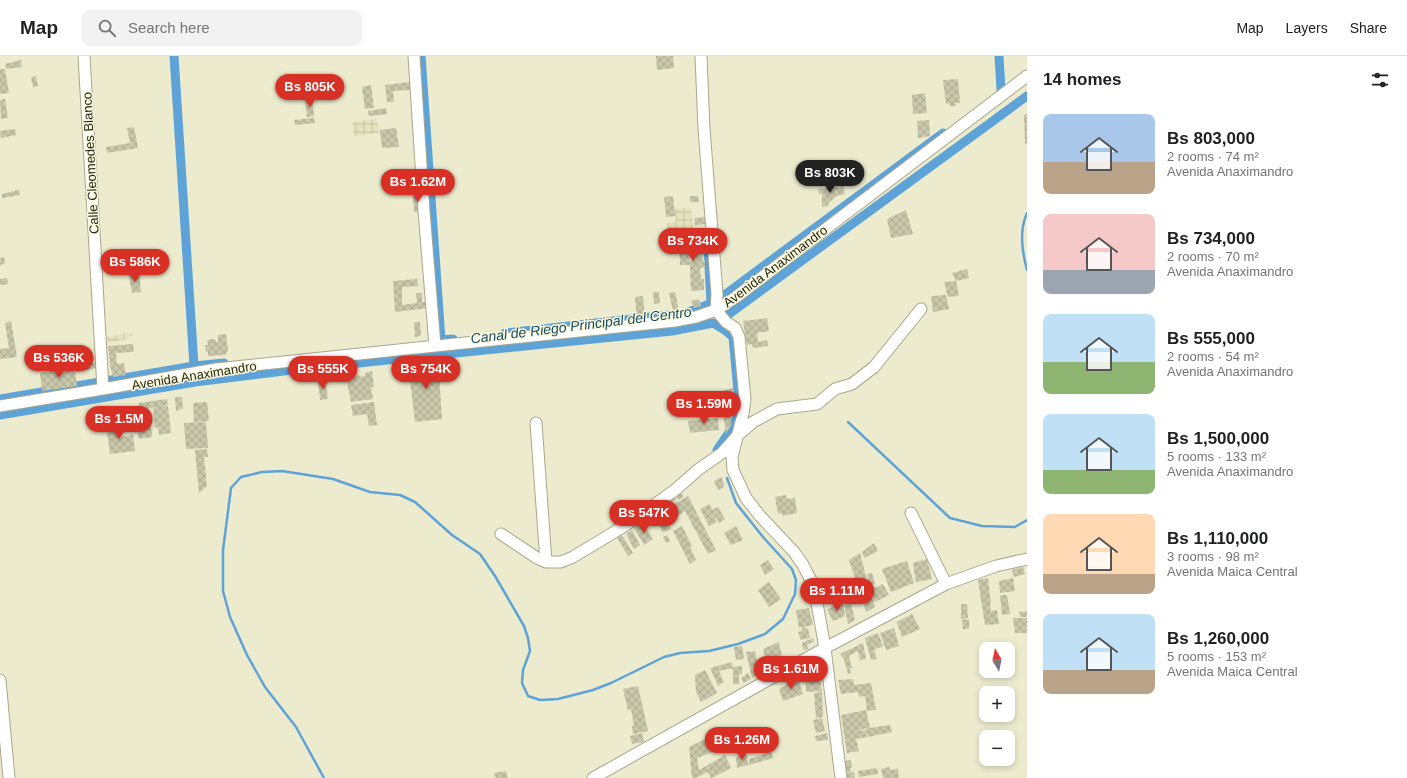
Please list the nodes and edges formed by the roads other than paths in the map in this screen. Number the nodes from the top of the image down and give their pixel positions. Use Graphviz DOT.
graph roads {
  1 [pos="84,56"];
  2 [pos="414,56"];
  3 [pos="701,56"];
  4 [pos="1027,76"];
  5 [pos="921,309"];
  6 [pos="716,310"];
  7 [pos="435,346"];
  8 [pos="103,390"];
  9 [pos="0,406"];
  10 [pos="536,423"];
  11 [pos="738,435"];
  12 [pos="911,513"];
  13 [pos="501,534"];
  14 [pos="1027,559"];
  15 [pos="546,562"];
  16 [pos="946,584"];
  17 [pos="825,648"];
  18 [pos="0,680"];
  19 [pos="9,778"];
  20 [pos="593,778"];
  21 [pos="840,778"];
  1 -- 8 [label="street, Calle Cleomedes Blanco"];
  2 -- 7 [label="street"];
  3 -- 6 [label="street"];
  4 -- 6 [label="street, Avenida Anaximandro"];
  5 -- 11 [label="street"];
  6 -- 7 [label="street, Avenida Anaximandro"];
  6 -- 11 [label="street"];
  7 -- 8 [label="street, Avenida Anaximandro"];
  8 -- 9 [label="street, Avenida Anaximandro"];
  10 -- 15 [label="street"];
  11 -- 15 [label="street"];
  11 -- 17 [label="street"];
  12 -- 16 [label="street"];
  13 -- 15 [label="street"];
  14 -- 16 [label="street"];
  16 -- 17 [label="street"];
  17 -- 20 [label="street"];
  17 -- 21 [label="street"];
  18 -- 19 [label="street"];
}
